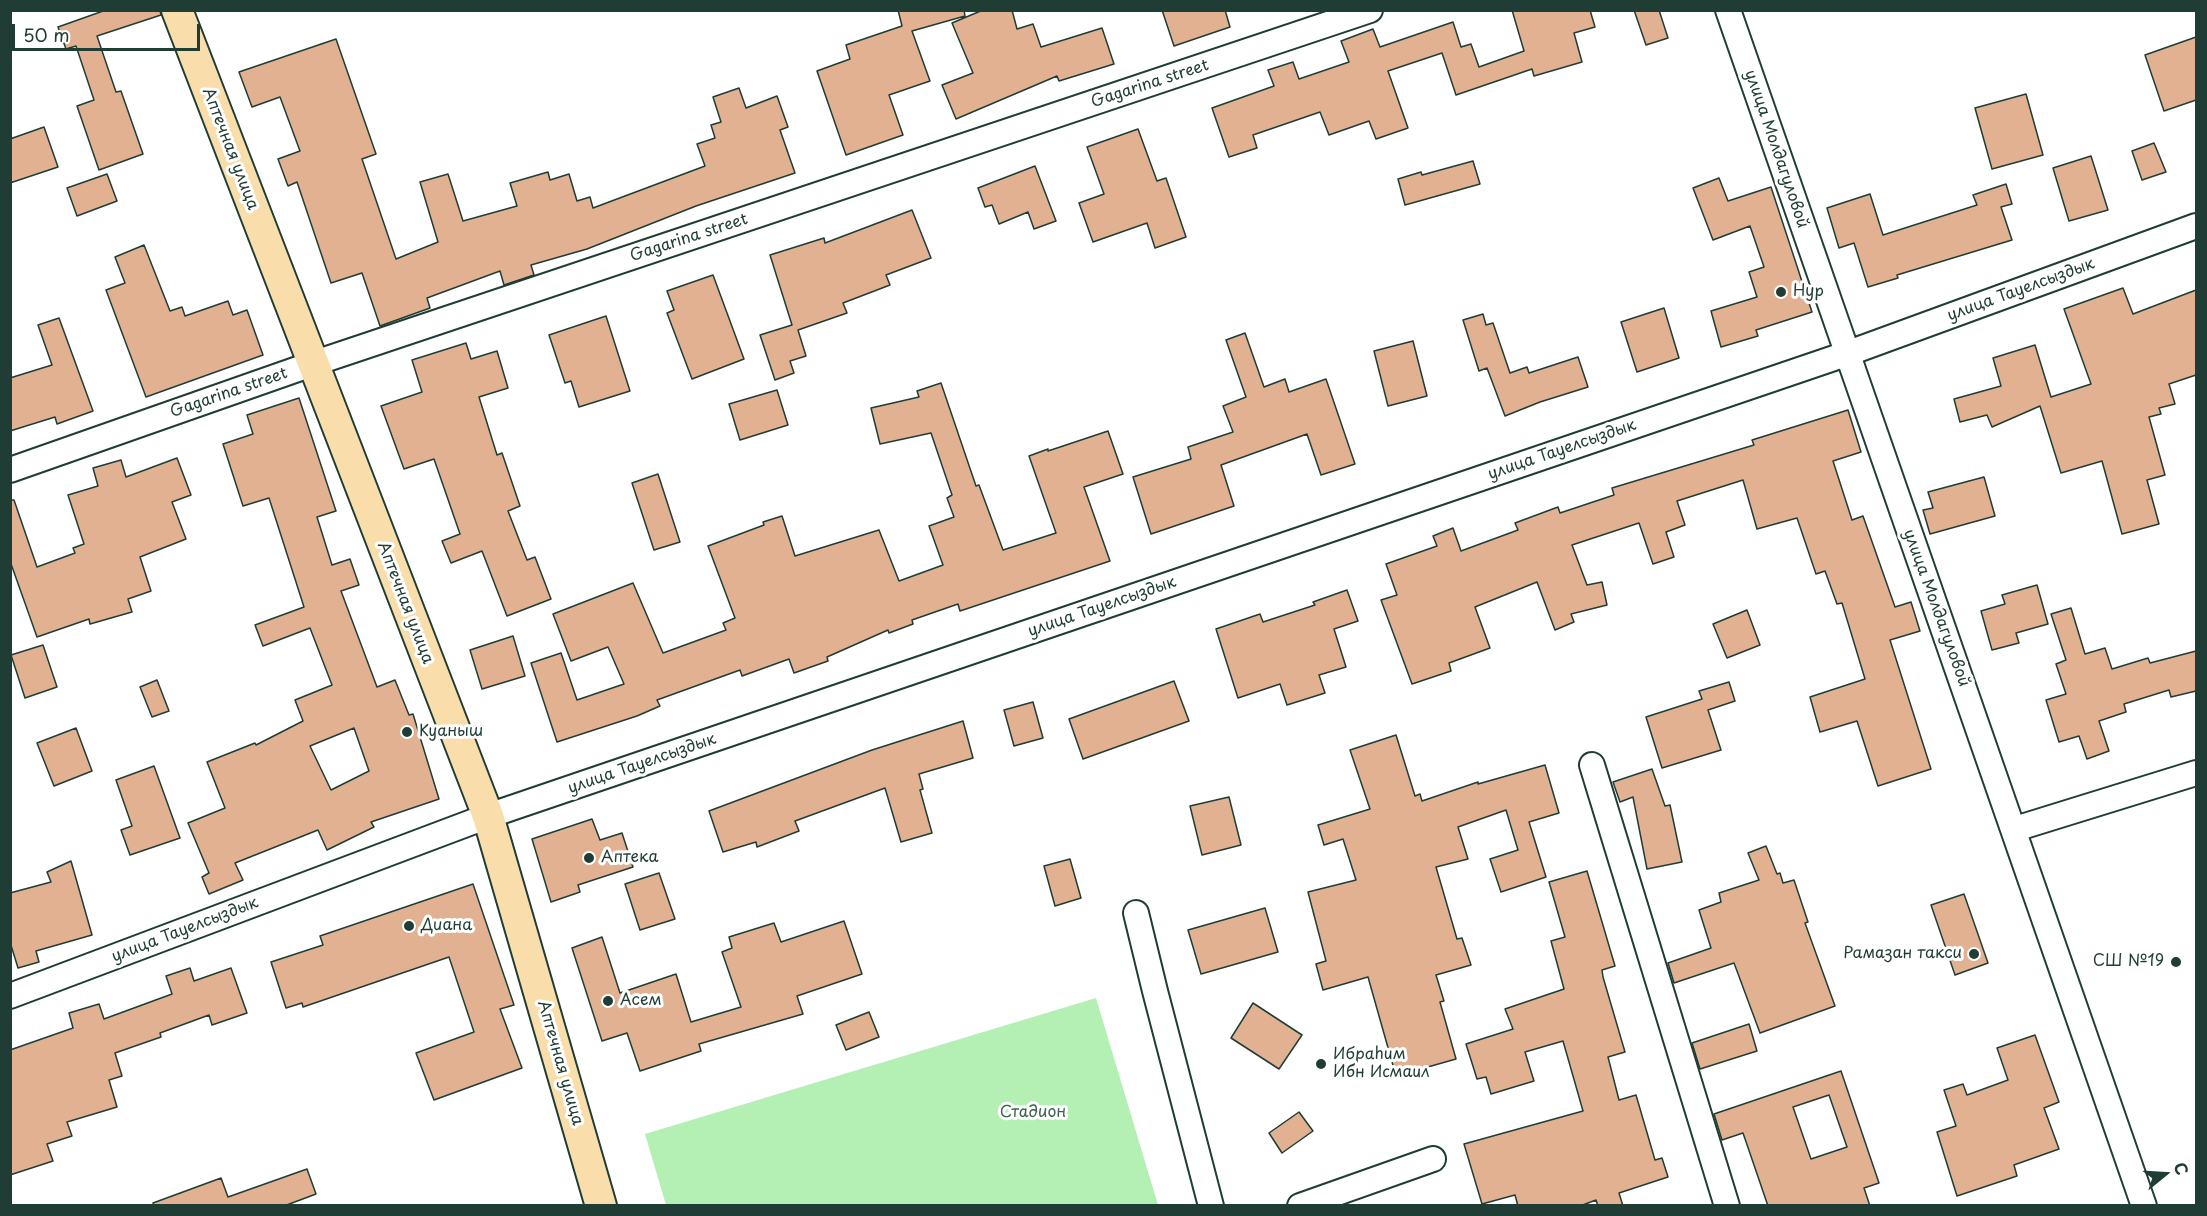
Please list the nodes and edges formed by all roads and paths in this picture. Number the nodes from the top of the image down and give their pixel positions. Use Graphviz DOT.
graph roads {
  1 [pos="177,10"];
  2 [pos="1370,10"];
  3 [pos="1728,10"];
  4 [pos="2196,226"];
  5 [pos="1846,354"];
  6 [pos="312,364"];
  7 [pos="10,470"];
  8 [pos="1592,765"];
  9 [pos="2196,773"];
  10 [pos="488,816"];
  11 [pos="2015,829"];
  12 [pos="1136,913"];
  13 [pos="10,996"];
  14 [pos="1432,1159"];
  15 [pos="600,1206"];
  16 [pos="1211,1206"];
  17 [pos="1300,1206"];
  18 [pos="1727,1206"];
  19 [pos="2144,1206"];
  1 -- 6 [label="main road, Аптечная улица"];
  2 -- 6 [label="street, Gagarina street"];
  3 -- 5 [label="street, улица Молдагуловой"];
  4 -- 5 [label="street, улица Тауелсыздык"];
  5 -- 10 [label="street, улица Тауелсыздык"];
  5 -- 11 [label="street, улица Молдагуловой"];
  6 -- 7 [label="street, Gagarina street"];
  6 -- 10 [label="main road, Аптечная улица"];
  8 -- 18 [label="street"];
  9 -- 11 [label="street"];
  10 -- 13 [label="street, улица Тауелсыздык"];
  10 -- 15 [label="main road, Аптечная улица"];
  11 -- 19 [label="street, улица Молдагуловой"];
  12 -- 16 [label="street"];
  14 -- 17 [label="street"];
}
